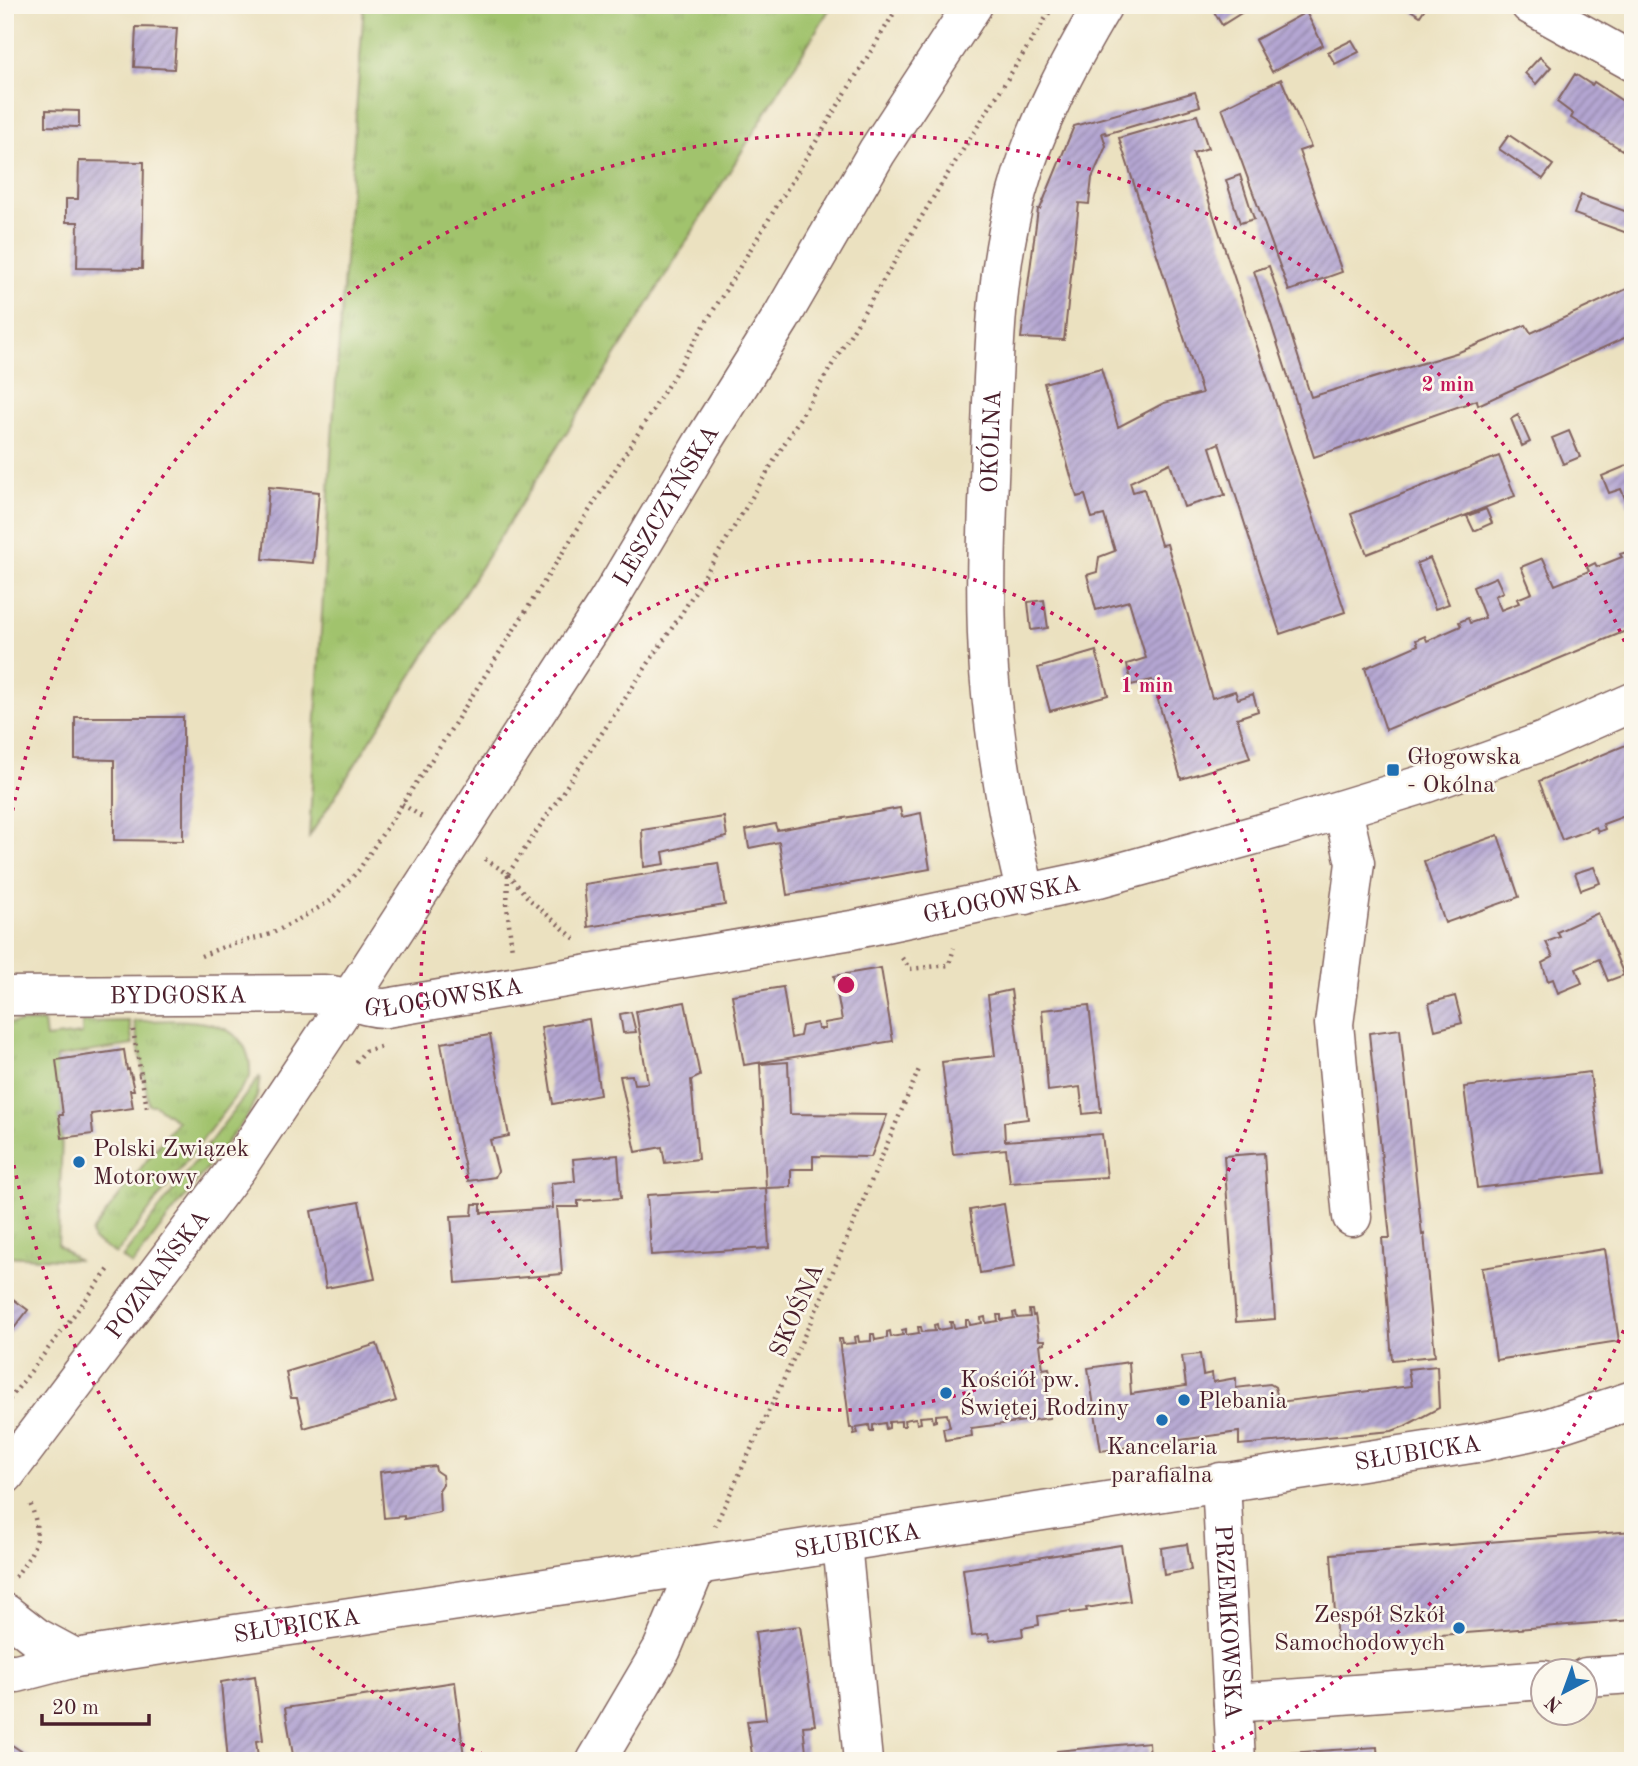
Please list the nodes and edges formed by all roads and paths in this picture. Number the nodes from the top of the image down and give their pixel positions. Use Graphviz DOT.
graph roads {
  1 [pos="900,5"];
  2 [pos="973,5"];
  3 [pos="1055,5"];
  4 [pos="1103,5"];
  5 [pos="1530,5"];
  6 [pos="1633,62"];
  7 [pos="1633,702"];
  8 [pos="402,804"];
  9 [pos="1343,810"];
  10 [pos="454,838"];
  11 [pos="508,874"];
  12 [pos="1026,895"];
  13 [pos="576,941"];
  14 [pos="201,956"];
  15 [pos="516,987"];
  16 [pos="5,996"];
  17 [pos="349,1000"];
  18 [pos="131,1018"];
  19 [pos="388,1045"];
  20 [pos="920,1067"];
  21 [pos="348,1072"];
  22 [pos="141,1075"];
  23 [pos="131,1077"];
  24 [pos="147,1108"];
  25 [pos="1352,1217"];
  26 [pos="110,1269"];
  27 [pos="1633,1400"];
  28 [pos="5,1405"];
  29 [pos="1221,1482"];
  30 [pos="13,1485"];
  31 [pos="842,1543"];
  32 [pos="697,1565"];
  33 [pos="8,1597"];
  34 [pos="75,1658"];
  35 [pos="5,1673"];
  36 [pos="1633,1674"];
  37 [pos="1600,1676"];
  38 [pos="1530,1681"];
  39 [pos="1233,1703"];
  40 [pos="605,1754"];
  41 [pos="863,1761"];
  42 [pos="1236,1761"];
  1 -- 8 [label="path"];
  2 -- 10 [label="street, LESZCZYŃSKA"];
  3 -- 11 [label="path"];
  4 -- 12 [label="street, OKÓLNA"];
  5 -- 6 [label="street"];
  7 -- 9 [label="street, GŁOGOWSKA"];
  8 -- 10 [label="path"];
  8 -- 14 [label="path"];
  9 -- 12 [label="street, GŁOGOWSKA"];
  9 -- 25 [label="street"];
  10 -- 11 [label="path"];
  10 -- 17 [label="street, LESZCZYŃSKA"];
  11 -- 13 [label="path"];
  11 -- 15 [label="path"];
  12 -- 15 [label="street, GŁOGOWSKA"];
  15 -- 17 [label="street, GŁOGOWSKA"];
  16 -- 17 [label="street, BYDGOSKA"];
  17 -- 30 [label="street, POZNAŃSKA"];
  18 -- 22 [label="path"];
  19 -- 21 [label="path"];
  20 -- 32 [label="path, SKOŚNA"];
  22 -- 23 [label="path"];
  22 -- 24 [label="path"];
  26 -- 28 [label="path"];
  27 -- 29 [label="street, SŁUBICKA"];
  29 -- 31 [label="street, SŁUBICKA"];
  29 -- 39 [label="street, PRZEMKOWSKA"];
  30 -- 33 [label="path"];
  31 -- 32 [label="street, SŁUBICKA"];
  31 -- 41 [label="street"];
  32 -- 34 [label="street, SŁUBICKA"];
  32 -- 40 [label="street"];
  33 -- 34 [label="street"];
  34 -- 35 [label="street, SŁUBICKA"];
  36 -- 37 [label="street"];
  38 -- 39 [label="street"];
  39 -- 42 [label="street, PRZEMKOWSKA"];
}
